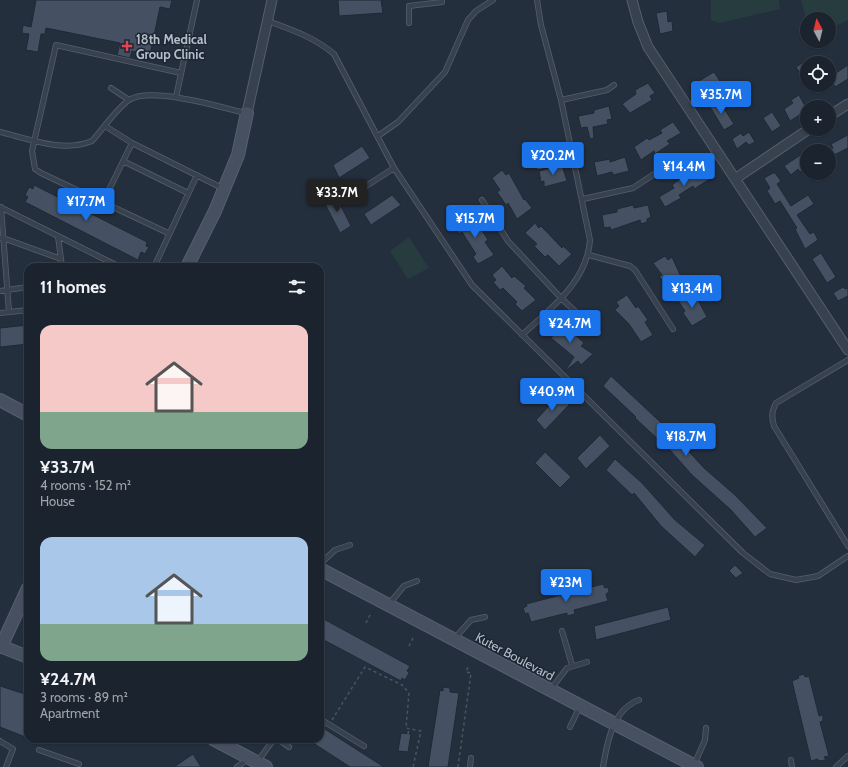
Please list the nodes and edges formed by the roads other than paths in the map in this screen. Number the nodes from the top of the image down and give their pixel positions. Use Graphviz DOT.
graph roads {
  1 [pos="197,0"];
  2 [pos="272,0"];
  3 [pos="442,0"];
  4 [pos="493,0"];
  5 [pos="537,0"];
  6 [pos="632,0"];
  7 [pos="268,21"];
  8 [pos="409,23"];
  9 [pos="181,74"];
  10 [pos="614,85"];
  11 [pos="111,88"];
  12 [pos="176,97"];
  13 [pos="130,100"];
  14 [pos="561,100"];
  15 [pos="848,104"];
  16 [pos="836,112"];
  17 [pos="247,113"];
  18 [pos="105,126"];
  19 [pos="0,132"];
  20 [pos="800,135"];
  21 [pos="378,136"];
  22 [pos="35,140"];
  23 [pos="132,143"];
  24 [pos="682,156"];
  25 [pos="573,157"];
  26 [pos="123,161"];
  27 [pos="539,166"];
  28 [pos="394,168"];
  29 [pos="197,175"];
  30 [pos="735,179"];
  31 [pos="224,189"];
  32 [pos="357,192"];
  33 [pos="188,193"];
  34 [pos="582,199"];
  35 [pos="482,200"];
  36 [pos="103,202"];
  37 [pos="0,207"];
  38 [pos="168,233"];
  39 [pos="58,236"];
  40 [pos="2,238"];
  41 [pos="589,255"];
  42 [pos="61,259"];
  43 [pos="62,263"];
  44 [pos="109,263"];
  45 [pos="156,263"];
  46 [pos="189,263"];
  47 [pos="24,288"];
  48 [pos="8,290"];
  49 [pos="0,291"];
  50 [pos="562,298"];
  51 [pos="24,310"];
  52 [pos="9,312"];
  53 [pos="0,313"];
  54 [pos="673,328"];
  55 [pos="598,334"];
  56 [pos="522,335"];
  57 [pos="848,350"];
  58 [pos="848,360"];
  59 [pos="0,400"];
  60 [pos="24,413"];
  61 [pos="350,545"];
  62 [pos="848,546"];
  63 [pos="848,556"];
  64 [pos="324,560"];
  65 [pos="324,571"];
  66 [pos="418,581"];
  67 [pos="24,596"];
  68 [pos="388,605"];
  69 [pos="485,616"];
  70 [pos="562,631"];
  71 [pos="454,639"];
  72 [pos="0,647"];
  73 [pos="24,656"];
  74 [pos="587,662"];
  75 [pos="572,665"];
  76 [pos="550,690"];
  77 [pos="639,700"];
  78 [pos="580,706"];
  79 [pos="324,721"];
  80 [pos="614,724"];
  81 [pos="570,727"];
  82 [pos="706,728"];
  83 [pos="0,741"];
  84 [pos="221,743"];
  85 [pos="271,743"];
  86 [pos="284,743"];
  87 [pos="364,746"];
  88 [pos="289,747"];
  89 [pos="39,750"];
  90 [pos="848,756"];
  91 [pos="471,758"];
  92 [pos="791,760"];
  93 [pos="257,762"];
  94 [pos="79,764"];
  95 [pos="696,766"];
  96 [pos="6,767"];
  97 [pos="237,767"];
  98 [pos="470,767"];
  99 [pos="602,767"];
  100 [pos="792,767"];
  101 [pos="836,767"];
  1 -- 9 [label="lane"];
  2 -- 7 [label="street"];
  3 -- 8 [label="lane"];
  4 -- 21 [label="lane"];
  5 -- 14 [label="lane"];
  6 -- 30 [label="street"];
  7 -- 17 [label="street"];
  7 -- 21 [label="lane"];
  9 -- 12 [label="lane"];
  9 -- 22 [label="lane"];
  10 -- 14 [label="lane"];
  11 -- 13 [label="lane"];
  12 -- 13 [label="lane"];
  12 -- 17 [label="lane"];
  13 -- 18 [label="lane"];
  14 -- 25 [label="lane"];
  15 -- 16 [label="street"];
  17 -- 31 [label="street"];
  18 -- 22 [label="lane"];
  18 -- 23 [label="lane"];
  19 -- 22 [label="lane"];
  20 -- 30 [label="street"];
  21 -- 28 [label="lane"];
  22 -- 36 [label="lane"];
  23 -- 26 [label="lane"];
  23 -- 29 [label="lane"];
  24 -- 34 [label="lane"];
  25 -- 27 [label="lane"];
  25 -- 34 [label="lane"];
  26 -- 33 [label="lane"];
  26 -- 36 [label="lane"];
  28 -- 32 [label="lane"];
  28 -- 56 [label="lane"];
  29 -- 31 [label="lane"];
  29 -- 33 [label="lane"];
  30 -- 57 [label="street"];
  31 -- 46 [label="street"];
  33 -- 38 [label="lane"];
  34 -- 41 [label="lane"];
  35 -- 50 [label="lane"];
  36 -- 38 [label="lane"];
  37 -- 39 [label="lane"];
  37 -- 40 [label="lane"];
  38 -- 45 [label="lane"];
  39 -- 42 [label="lane"];
  39 -- 44 [label="lane"];
  40 -- 42 [label="lane"];
  40 -- 48 [label="lane"];
  41 -- 50 [label="lane"];
  41 -- 54 [label="lane"];
  42 -- 43 [label="lane"];
  47 -- 48 [label="lane"];
  48 -- 49 [label="lane"];
  48 -- 52 [label="lane"];
  50 -- 55 [label="lane"];
  50 -- 56 [label="lane"];
  51 -- 52 [label="lane"];
  52 -- 53 [label="lane"];
  56 -- 63 [label="lane"];
  58 -- 62 [label="lane"];
  59 -- 60 [label="street"];
  61 -- 64 [label="lane"];
  65 -- 68 [label="street, Kuter Boulevard"];
  66 -- 68 [label="lane"];
  67 -- 72 [label="street"];
  68 -- 71 [label="street, Kuter Boulevard"];
  69 -- 71 [label="lane"];
  70 -- 75 [label="lane"];
  71 -- 76 [label="street, Kuter Boulevard"];
  72 -- 73 [label="street"];
  74 -- 75 [label="lane"];
  75 -- 76 [label="lane"];
  76 -- 78 [label="street, Kuter Boulevard"];
  77 -- 80 [label="lane"];
  78 -- 80 [label="street, Kuter Boulevard"];
  78 -- 81 [label="lane"];
  79 -- 87 [label="lane"];
  80 -- 95 [label="street, Kuter Boulevard"];
  80 -- 99 [label="lane"];
  82 -- 95 [label="lane"];
  83 -- 96 [label="lane"];
  84 -- 93 [label="street"];
  85 -- 93 [label="lane"];
  86 -- 88 [label="lane"];
  89 -- 94 [label="lane"];
  90 -- 101 [label="lane"];
  91 -- 98 [label="lane"];
  92 -- 100 [label="lane"];
  93 -- 97 [label="lane"];
}
